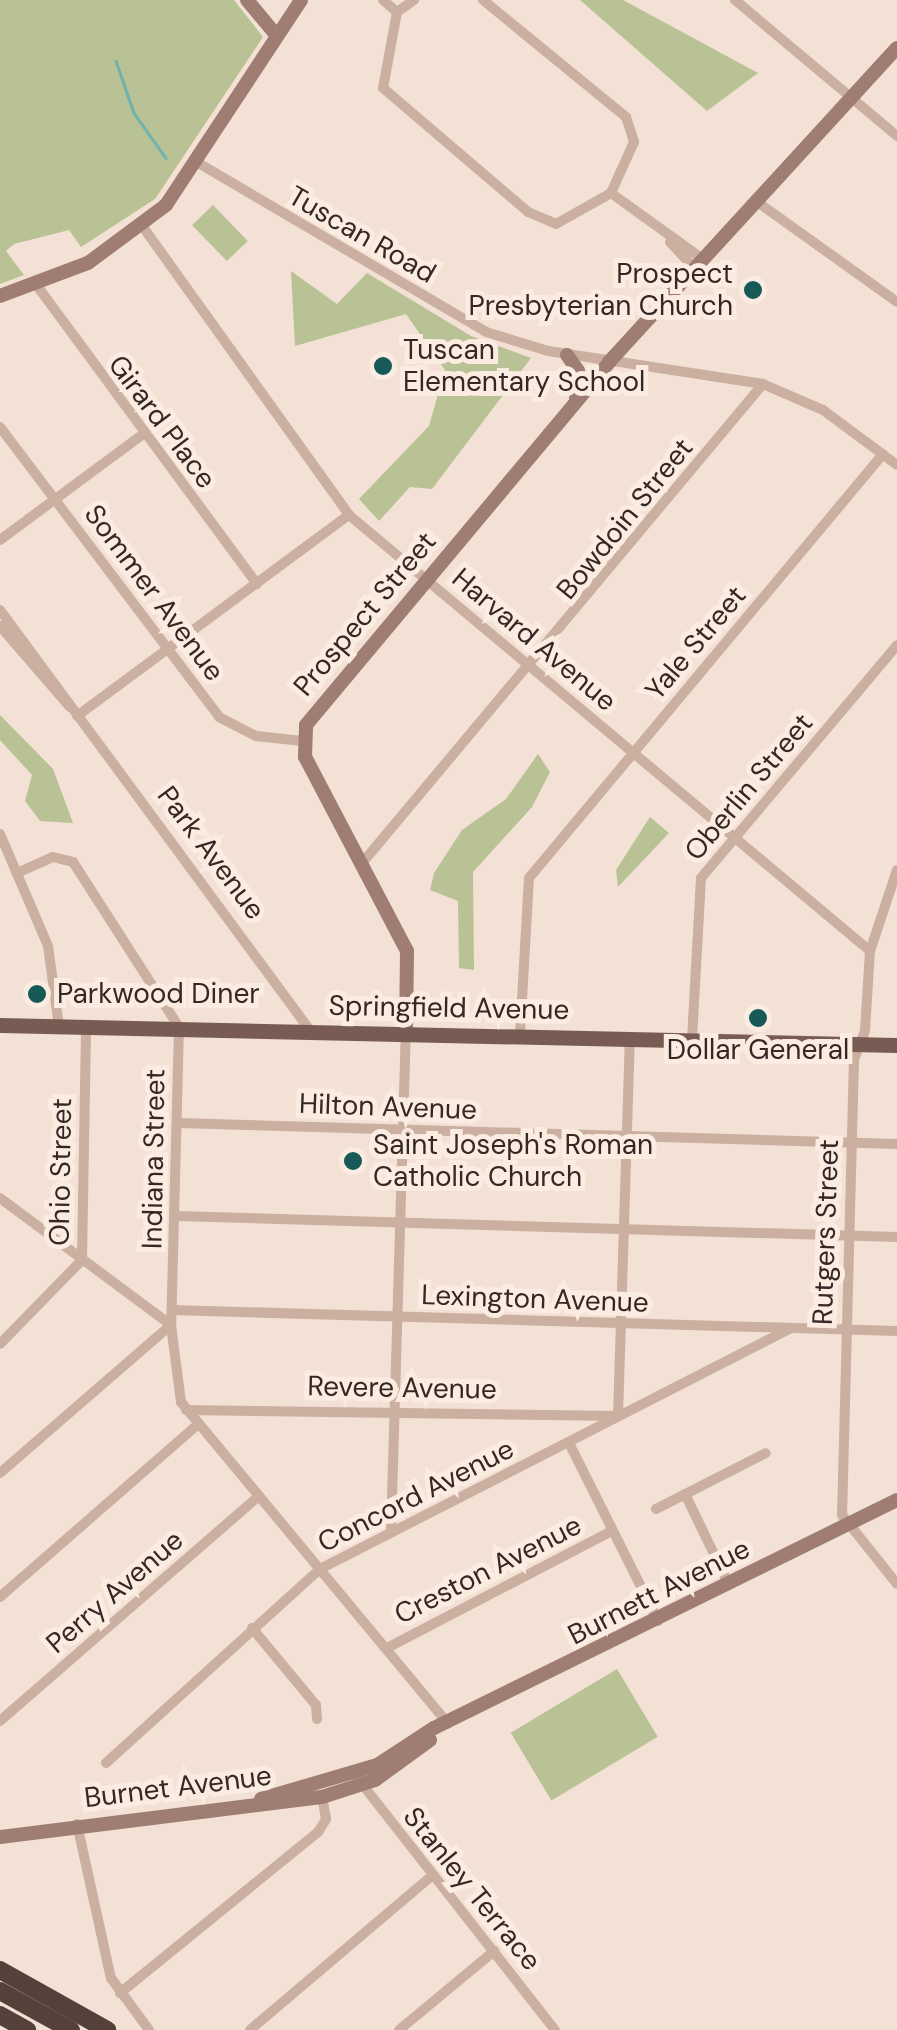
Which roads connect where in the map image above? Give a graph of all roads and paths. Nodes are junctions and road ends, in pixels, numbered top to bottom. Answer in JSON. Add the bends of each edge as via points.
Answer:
{"nodes":[{"id":1,"x":246,"y":0,"type":"edge"},
{"id":2,"x":301,"y":0,"type":"edge"},
{"id":3,"x":383,"y":0,"type":"edge"},
{"id":4,"x":414,"y":0,"type":"edge"},
{"id":5,"x":483,"y":0,"type":"edge"},
{"id":6,"x":735,"y":0,"type":"edge"},
{"id":7,"x":761,"y":0,"type":"edge"},
{"id":8,"x":397,"y":12,"type":"junction"},
{"id":9,"x":750,"y":12,"type":"junction"},
{"id":10,"x":278,"y":36,"type":"junction"},
{"id":11,"x":897,"y":48,"type":"edge"},
{"id":12,"x":849,"y":101,"type":"junction"},
{"id":13,"x":897,"y":136,"type":"edge"},
{"id":14,"x":200,"y":164,"type":"junction"},
{"id":15,"x":611,"y":193,"type":"junction"},
{"id":16,"x":756,"y":201,"type":"junction"},
{"id":17,"x":143,"y":227,"type":"junction"},
{"id":18,"x":697,"y":263,"type":"junction"},
{"id":19,"x":34,"y":283,"type":"junction"},
{"id":20,"x":0,"y":296,"type":"edge"},
{"id":21,"x":897,"y":302,"type":"edge"},
{"id":22,"x":567,"y":355,"type":"junction"},
{"id":23,"x":610,"y":362,"type":"junction"},
{"id":24,"x":763,"y":384,"type":"junction"},
{"id":25,"x":576,"y":402,"type":"junction"},
{"id":26,"x":0,"y":427,"type":"edge"},
{"id":27,"x":142,"y":434,"type":"junction"},
{"id":28,"x":883,"y":454,"type":"junction"},
{"id":29,"x":897,"y":465,"type":"edge"},
{"id":30,"x":54,"y":499,"type":"junction"},
{"id":31,"x":349,"y":514,"type":"junction"},
{"id":32,"x":0,"y":540,"type":"edge"},
{"id":33,"x":428,"y":580,"type":"junction"},
{"id":34,"x":257,"y":584,"type":"junction"},
{"id":35,"x":0,"y":610,"type":"edge"},
{"id":36,"x":0,"y":626,"type":"edge"},
{"id":37,"x":897,"y":645,"type":"edge"},
{"id":38,"x":168,"y":647,"type":"junction"},
{"id":39,"x":532,"y":668,"type":"junction"},
{"id":40,"x":74,"y":712,"type":"junction"},
{"id":41,"x":303,"y":741,"type":"junction"},
{"id":42,"x":634,"y":752,"type":"junction"},
{"id":43,"x":0,"y":834,"type":"edge"},
{"id":44,"x":736,"y":836,"type":"junction"},
{"id":45,"x":363,"y":862,"type":"junction"},
{"id":46,"x":897,"y":870,"type":"edge"},
{"id":47,"x":17,"y":873,"type":"junction"},
{"id":48,"x":870,"y":951,"type":"junction"},
{"id":49,"x":0,"y":1026,"type":"edge"},
{"id":50,"x":60,"y":1026,"type":"junction"},
{"id":51,"x":86,"y":1026,"type":"junction"},
{"id":52,"x":179,"y":1027,"type":"junction"},
{"id":53,"x":309,"y":1030,"type":"junction"},
{"id":54,"x":406,"y":1033,"type":"junction"},
{"id":55,"x":520,"y":1034,"type":"junction"},
{"id":56,"x":630,"y":1038,"type":"junction"},
{"id":57,"x":692,"y":1039,"type":"junction"},
{"id":58,"x":860,"y":1045,"type":"junction"},
{"id":59,"x":897,"y":1046,"type":"edge"},
{"id":60,"x":178,"y":1123,"type":"junction"},
{"id":61,"x":403,"y":1130,"type":"junction"},
{"id":62,"x":626,"y":1136,"type":"junction"},
{"id":63,"x":851,"y":1143,"type":"junction"},
{"id":64,"x":897,"y":1144,"type":"edge"},
{"id":65,"x":0,"y":1198,"type":"edge"},
{"id":66,"x":176,"y":1216,"type":"junction"},
{"id":67,"x":400,"y":1223,"type":"junction"},
{"id":68,"x":624,"y":1230,"type":"junction"},
{"id":69,"x":849,"y":1236,"type":"junction"},
{"id":70,"x":897,"y":1238,"type":"edge"},
{"id":71,"x":82,"y":1260,"type":"junction"},
{"id":72,"x":172,"y":1310,"type":"junction"},
{"id":73,"x":398,"y":1317,"type":"junction"},
{"id":74,"x":622,"y":1324,"type":"junction"},
{"id":75,"x":170,"y":1325,"type":"junction"},
{"id":76,"x":789,"y":1329,"type":"junction"},
{"id":77,"x":846,"y":1330,"type":"junction"},
{"id":78,"x":897,"y":1331,"type":"edge"},
{"id":79,"x":0,"y":1344,"type":"edge"},
{"id":80,"x":186,"y":1410,"type":"junction"},
{"id":81,"x":394,"y":1410,"type":"junction"},
{"id":82,"x":618,"y":1416,"type":"junction"},
{"id":83,"x":198,"y":1425,"type":"junction"},
{"id":84,"x":569,"y":1443,"type":"junction"},
{"id":85,"x":766,"y":1453,"type":"dead end"},
{"id":86,"x":0,"y":1472,"type":"edge"},
{"id":87,"x":685,"y":1494,"type":"junction"},
{"id":88,"x":259,"y":1496,"type":"junction"},
{"id":89,"x":897,"y":1500,"type":"edge"},
{"id":90,"x":656,"y":1508,"type":"dead end"},
{"id":91,"x":846,"y":1524,"type":"junction"},
{"id":92,"x":391,"y":1532,"type":"junction"},
{"id":93,"x":610,"y":1532,"type":"junction"},
{"id":94,"x":320,"y":1570,"type":"junction"},
{"id":95,"x":897,"y":1584,"type":"edge"},
{"id":96,"x":729,"y":1585,"type":"junction"},
{"id":97,"x":0,"y":1598,"type":"edge"},
{"id":98,"x":658,"y":1621,"type":"junction"},
{"id":99,"x":252,"y":1628,"type":"junction"},
{"id":100,"x":387,"y":1648,"type":"junction"},
{"id":101,"x":316,"y":1719,"type":"dead end"},
{"id":102,"x":0,"y":1722,"type":"edge"},
{"id":103,"x":445,"y":1726,"type":"junction"},
{"id":104,"x":106,"y":1763,"type":"dead end"},
{"id":105,"x":358,"y":1780,"type":"junction"},
{"id":106,"x":322,"y":1797,"type":"junction"},
{"id":107,"x":261,"y":1799,"type":"junction"},
{"id":108,"x":78,"y":1824,"type":"junction"},
{"id":109,"x":0,"y":1837,"type":"edge"},
{"id":110,"x":433,"y":1875,"type":"junction"},
{"id":111,"x":494,"y":1951,"type":"junction"},
{"id":112,"x":0,"y":1970,"type":"edge"},
{"id":113,"x":0,"y":1991,"type":"edge"},
{"id":114,"x":120,"y":1993,"type":"junction"},
{"id":115,"x":0,"y":2015,"type":"edge"},
{"id":116,"x":27,"y":2030,"type":"edge"},
{"id":117,"x":71,"y":2030,"type":"edge"},
{"id":118,"x":107,"y":2030,"type":"edge"},
{"id":119,"x":149,"y":2030,"type":"edge"},
{"id":120,"x":250,"y":2030,"type":"edge"},
{"id":121,"x":399,"y":2030,"type":"edge"},
{"id":122,"x":555,"y":2030,"type":"edge"}],
"edges":[{"from":1,"to":10,"type":"street"},
{"from":2,"to":10,"type":"street"},
{"from":3,"to":8,"type":"street"},
{"from":4,"to":8,"type":"street"},
{"from":5,"to":15,"type":"street","via":[[626,117],[634,142]]},
{"from":6,"to":9,"type":"street"},
{"from":7,"to":9,"type":"street"},
{"from":8,"to":15,"type":"street","via":[[380,77],[389,96],[547,224]]},
{"from":9,"to":12,"type":"street"},
{"from":10,"to":14,"type":"street"},
{"from":11,"to":12,"type":"street","name":"Prospect Street"},
{"from":12,"to":13,"type":"street"},
{"from":12,"to":16,"type":"street","name":"Prospect Street"},
{"from":14,"to":17,"type":"street"},
{"from":14,"to":22,"type":"street","name":"Tuscan Road","via":[[486,332]]},
{"from":15,"to":18,"type":"street"},
{"from":16,"to":18,"type":"street","name":"Prospect Street"},
{"from":16,"to":21,"type":"street"},
{"from":17,"to":19,"type":"street"},
{"from":17,"to":31,"type":"street","name":"Harvard Avenue"},
{"from":18,"to":23,"type":"street","name":"Prospect Street"},
{"from":19,"to":20,"type":"street"},
{"from":19,"to":27,"type":"street","name":"Girard Place"},
{"from":22,"to":23,"type":"street","name":"Tuscan Road"},
{"from":22,"to":25,"type":"street","via":[[578,371]]},
{"from":23,"to":24,"type":"street","name":"Tuscan Road"},
{"from":23,"to":25,"type":"street","name":"Prospect Street"},
{"from":24,"to":28,"type":"street","name":"Tuscan Road","via":[[822,410]]},
{"from":24,"to":39,"type":"street","name":"Bowdoin Street"},
{"from":25,"to":33,"type":"street","name":"Prospect Street"},
{"from":26,"to":30,"type":"street","name":"Sommer Avenue"},
{"from":27,"to":30,"type":"street"},
{"from":27,"to":34,"type":"street","name":"Girard Place"},
{"from":28,"to":29,"type":"street","name":"Tuscan Road"},
{"from":28,"to":42,"type":"street","name":"Yale Street"},
{"from":30,"to":32,"type":"street"},
{"from":30,"to":38,"type":"street","name":"Sommer Avenue"},
{"from":31,"to":33,"type":"street","name":"Harvard Avenue"},
{"from":31,"to":34,"type":"street"},
{"from":33,"to":39,"type":"street","name":"Harvard Avenue"},
{"from":33,"to":41,"type":"street","name":"Prospect Street","via":[[311,716]]},
{"from":34,"to":38,"type":"street"},
{"from":35,"to":40,"type":"street","name":"Park Avenue"},
{"from":36,"to":40,"type":"street","name":"Park Avenue"},
{"from":37,"to":44,"type":"street","name":"Oberlin Street"},
{"from":38,"to":40,"type":"street"},
{"from":38,"to":41,"type":"street","name":"Sommer Avenue","via":[[236,728]]},
{"from":39,"to":42,"type":"street","name":"Harvard Avenue"},
{"from":39,"to":45,"type":"street","name":"Bowdoin Street"},
{"from":40,"to":53,"type":"street","name":"Park Avenue"},
{"from":41,"to":45,"type":"street","name":"Prospect Street"},
{"from":42,"to":44,"type":"street","name":"Harvard Avenue"},
{"from":42,"to":55,"type":"street","name":"Yale Street","via":[[524,889]]},
{"from":43,"to":47,"type":"street"},
{"from":44,"to":48,"type":"street","name":"Harvard Avenue"},
{"from":44,"to":57,"type":"street","name":"Oberlin Street","via":[[696,895]]},
{"from":45,"to":54,"type":"street","name":"Prospect Street","via":[[407,951]]},
{"from":46,"to":48,"type":"street","name":"Rutgers Street"},
{"from":47,"to":50,"type":"street","via":[[48,946]]},
{"from":47,"to":52,"type":"street","via":[[53,856],[73,862]]},
{"from":48,"to":58,"type":"street","name":"Rutgers Street"},
{"from":49,"to":50,"type":"main road","name":"Springfield Avenue"},
{"from":50,"to":51,"type":"main road","name":"Springfield Avenue"},
{"from":51,"to":52,"type":"main road","name":"Springfield Avenue"},
{"from":51,"to":71,"type":"street","name":"Ohio Street"},
{"from":52,"to":53,"type":"main road","name":"Springfield Avenue"},
{"from":52,"to":60,"type":"street","name":"Indiana Street"},
{"from":53,"to":54,"type":"main road","name":"Springfield Avenue"},
{"from":54,"to":55,"type":"main road","name":"Springfield Avenue"},
{"from":54,"to":61,"type":"street","name":"Prospect Street"},
{"from":55,"to":56,"type":"main road","name":"Springfield Avenue"},
{"from":56,"to":57,"type":"main road","name":"Springfield Avenue"},
{"from":56,"to":62,"type":"street"},
{"from":57,"to":58,"type":"main road","name":"Springfield Avenue"},
{"from":58,"to":59,"type":"main road","name":"Springfield Avenue"},
{"from":58,"to":63,"type":"street","name":"Rutgers Street"},
{"from":60,"to":61,"type":"street","name":"Hilton Avenue"},
{"from":60,"to":66,"type":"street","name":"Indiana Street"},
{"from":61,"to":62,"type":"street","name":"Hilton Avenue"},
{"from":61,"to":67,"type":"street","name":"Prospect Street"},
{"from":62,"to":63,"type":"street","name":"Hilton Avenue"},
{"from":62,"to":68,"type":"street"},
{"from":63,"to":64,"type":"street","name":"Hilton Avenue"},
{"from":63,"to":69,"type":"street","name":"Rutgers Street"},
{"from":65,"to":71,"type":"street"},
{"from":66,"to":67,"type":"street"},
{"from":66,"to":72,"type":"street","name":"Indiana Street"},
{"from":67,"to":68,"type":"street"},
{"from":67,"to":73,"type":"street","name":"Prospect Street"},
{"from":68,"to":69,"type":"street"},
{"from":68,"to":74,"type":"street"},
{"from":69,"to":70,"type":"street"},
{"from":69,"to":77,"type":"street","name":"Rutgers Street"},
{"from":71,"to":75,"type":"street"},
{"from":71,"to":79,"type":"street","name":"Ohio Street"},
{"from":72,"to":73,"type":"street","name":"Lexington Avenue"},
{"from":72,"to":75,"type":"street","name":"Indiana Street"},
{"from":73,"to":74,"type":"street","name":"Lexington Avenue"},
{"from":73,"to":81,"type":"street","name":"Prospect Street"},
{"from":74,"to":76,"type":"street","name":"Lexington Avenue"},
{"from":74,"to":82,"type":"street"},
{"from":75,"to":80,"type":"street","name":"Indiana Street","via":[[174,1380]]},
{"from":75,"to":86,"type":"street"},
{"from":76,"to":77,"type":"street","name":"Lexington Avenue"},
{"from":76,"to":82,"type":"street","name":"Concord Avenue"},
{"from":77,"to":78,"type":"street","name":"Lexington Avenue"},
{"from":77,"to":91,"type":"street","name":"Rutgers Street"},
{"from":80,"to":81,"type":"street","name":"Revere Avenue"},
{"from":80,"to":83,"type":"street"},
{"from":81,"to":82,"type":"street","name":"Revere Avenue"},
{"from":81,"to":92,"type":"street","name":"Prospect Street"},
{"from":82,"to":84,"type":"street","name":"Concord Avenue"},
{"from":83,"to":88,"type":"street"},
{"from":83,"to":97,"type":"street"},
{"from":84,"to":92,"type":"street","name":"Concord Avenue"},
{"from":84,"to":93,"type":"street"},
{"from":85,"to":87,"type":"street"},
{"from":87,"to":90,"type":"street"},
{"from":87,"to":96,"type":"street"},
{"from":88,"to":94,"type":"street"},
{"from":88,"to":102,"type":"street","name":"Perry Avenue"},
{"from":89,"to":91,"type":"street","name":"Burnett Avenue"},
{"from":91,"to":95,"type":"street"},
{"from":91,"to":96,"type":"street","name":"Burnett Avenue"},
{"from":92,"to":94,"type":"street","name":"Concord Avenue"},
{"from":93,"to":98,"type":"street"},
{"from":93,"to":100,"type":"street","name":"Creston Avenue"},
{"from":94,"to":99,"type":"street","name":"Concord Avenue"},
{"from":94,"to":100,"type":"street"},
{"from":96,"to":98,"type":"street","name":"Burnett Avenue"},
{"from":98,"to":103,"type":"street","name":"Burnett Avenue"},
{"from":99,"to":101,"type":"street","via":[[316,1705]]},
{"from":99,"to":104,"type":"street","name":"Concord Avenue"},
{"from":100,"to":103,"type":"street"},
{"from":103,"to":105,"type":"street","name":"Burnett Avenue"},
{"from":105,"to":106,"type":"street","name":"Burnet Avenue"},
{"from":105,"to":107,"type":"street","name":"Burnett Avenue"},
{"from":105,"to":110,"type":"street","name":"Stanley Terrace"},
{"from":106,"to":107,"type":"street","name":"Burnet Avenue"},
{"from":106,"to":114,"type":"street","via":[[326,1820],[318,1832]]},
{"from":107,"to":108,"type":"street","name":"Burnet Avenue"},
{"from":108,"to":109,"type":"street","name":"Burnet Avenue"},
{"from":108,"to":114,"type":"street"},
{"from":110,"to":111,"type":"street","name":"Stanley Terrace"},
{"from":110,"to":120,"type":"street"},
{"from":111,"to":121,"type":"street"},
{"from":111,"to":122,"type":"street","name":"Stanley Terrace"},
{"from":112,"to":118,"type":"highway"},
{"from":113,"to":117,"type":"highway"},
{"from":114,"to":119,"type":"street"},
{"from":115,"to":116,"type":"highway"}]}
